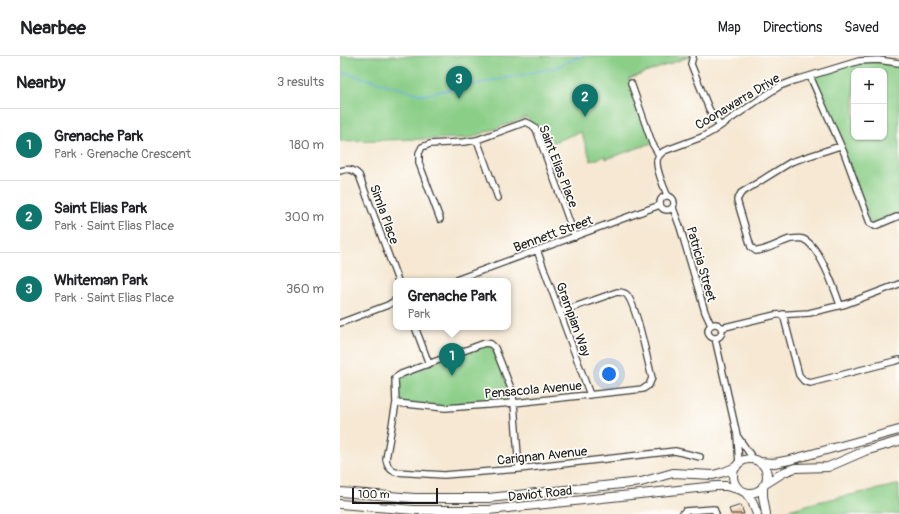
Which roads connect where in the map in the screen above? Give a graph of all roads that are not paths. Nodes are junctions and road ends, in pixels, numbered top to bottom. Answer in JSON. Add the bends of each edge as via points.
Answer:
{"nodes":[{"id":1,"x":694,"y":56,"type":"edge"},
{"id":2,"x":868,"y":58,"type":"edge"},
{"id":3,"x":899,"y":63,"type":"edge"},
{"id":4,"x":810,"y":76,"type":"junction"},
{"id":5,"x":631,"y":83,"type":"dead end"},
{"id":6,"x":720,"y":126,"type":"junction"},
{"id":7,"x":476,"y":140,"type":"junction"},
{"id":8,"x":840,"y":146,"type":"junction"},
{"id":9,"x":659,"y":155,"type":"junction"},
{"id":10,"x":340,"y":171,"type":"edge"},
{"id":11,"x":667,"y":195,"type":"junction"},
{"id":12,"x":498,"y":198,"type":"dead end"},
{"id":13,"x":660,"y":205,"type":"junction"},
{"id":14,"x":672,"y":208,"type":"junction"},
{"id":15,"x":899,"y":216,"type":"edge"},
{"id":16,"x":440,"y":219,"type":"dead end"},
{"id":17,"x":575,"y":237,"type":"junction"},
{"id":18,"x":537,"y":250,"type":"junction"},
{"id":19,"x":397,"y":278,"type":"edge"},
{"id":20,"x":461,"y":278,"type":"edge"},
{"id":21,"x":899,"y":284,"type":"edge"},
{"id":22,"x":393,"y":301,"type":"edge"},
{"id":23,"x":840,"y":305,"type":"junction"},
{"id":24,"x":560,"y":312,"type":"junction"},
{"id":25,"x":782,"y":314,"type":"junction"},
{"id":26,"x":340,"y":323,"type":"edge"},
{"id":27,"x":711,"y":325,"type":"junction"},
{"id":28,"x":721,"y":328,"type":"junction"},
{"id":29,"x":416,"y":330,"type":"edge"},
{"id":30,"x":715,"y":338,"type":"junction"},
{"id":31,"x":899,"y":360,"type":"edge"},
{"id":32,"x":429,"y":364,"type":"junction"},
{"id":33,"x":590,"y":396,"type":"junction"},
{"id":34,"x":396,"y":403,"type":"junction"},
{"id":35,"x":514,"y":403,"type":"junction"},
{"id":36,"x":899,"y":430,"type":"edge"},
{"id":37,"x":737,"y":435,"type":"junction"},
{"id":38,"x":899,"y":441,"type":"edge"},
{"id":39,"x":700,"y":457,"type":"dead end"},
{"id":40,"x":756,"y":461,"type":"junction"},
{"id":41,"x":737,"y":465,"type":"junction"},
{"id":42,"x":520,"y":469,"type":"junction"},
{"id":43,"x":764,"y":485,"type":"junction"},
{"id":44,"x":743,"y":491,"type":"junction"},
{"id":45,"x":340,"y":492,"type":"edge"},
{"id":46,"x":340,"y":504,"type":"edge"},
{"id":47,"x":682,"y":514,"type":"edge"},
{"id":48,"x":716,"y":514,"type":"edge"},
{"id":49,"x":757,"y":514,"type":"edge"},
{"id":50,"x":766,"y":514,"type":"edge"}],
"edges":[{"from":1,"to":6,"type":"street","via":[[691,64],[709,109]]},
{"from":2,"to":3,"type":"street","name":"Coonawarra Drive"},
{"from":2,"to":4,"type":"street","name":"Coonawarra Drive"},
{"from":4,"to":6,"type":"street","name":"Coonawarra Drive","via":[[775,89]]},
{"from":4,"to":8,"type":"street"},
{"from":5,"to":9,"type":"street","via":[[652,143]]},
{"from":6,"to":9,"type":"street","name":"Coonawarra Drive"},
{"from":7,"to":12,"type":"street"},
{"from":7,"to":16,"type":"street","name":"Saint Elias Place","via":[[430,144],[422,147],[419,153],[419,163]]},
{"from":7,"to":17,"type":"street","name":"Saint Elias Place","via":[[522,122],[530,123],[534,127]]},
{"from":8,"to":15,"type":"street","via":[[870,223],[875,226]]},
{"from":8,"to":23,"type":"street","via":[[791,162],[741,193],[737,200],[751,247],[756,252],[763,251],[791,239],[803,239],[810,244],[827,270]]},
{"from":9,"to":11,"type":"street","via":[[656,160],[657,167]]},
{"from":10,"to":19,"type":"street","name":"Simla Place","via":[[354,170],[359,175]]},
{"from":11,"to":13,"type":"street","via":[[660,200]]},
{"from":11,"to":14,"type":"street","via":[[675,204]]},
{"from":13,"to":14,"type":"street","via":[[665,210]]},
{"from":13,"to":17,"type":"street","name":"Bennett Street"},
{"from":14,"to":27,"type":"street","name":"Patricia Street"},
{"from":17,"to":18,"type":"street","name":"Bennett Street"},
{"from":18,"to":20,"type":"street","name":"Bennett Street"},
{"from":18,"to":24,"type":"street","name":"Grampian Way"},
{"from":21,"to":23,"type":"street"},
{"from":22,"to":26,"type":"street","via":[[388,305]]},
{"from":23,"to":25,"type":"street","via":[[809,313]]},
{"from":24,"to":33,"type":"street","name":"Grampian Way"},
{"from":24,"to":33,"type":"street","name":"Pensacola Avenue","via":[[617,292],[624,293],[630,298],[652,378],[649,385],[643,389]]},
{"from":25,"to":28,"type":"street"},
{"from":25,"to":31,"type":"street","via":[[799,375],[804,381],[810,383]]},
{"from":27,"to":28,"type":"street","via":[[717,324]]},
{"from":27,"to":30,"type":"street","via":[[708,331],[710,336]]},
{"from":28,"to":30,"type":"street","via":[[720,336]]},
{"from":29,"to":32,"type":"street"},
{"from":30,"to":37,"type":"street"},
{"from":32,"to":34,"type":"street","via":[[395,378]]},
{"from":32,"to":35,"type":"street","via":[[485,343],[491,344],[495,348],[512,391]]},
{"from":33,"to":35,"type":"street","name":"Pensacola Avenue"},
{"from":34,"to":35,"type":"street","name":"Pensacola Avenue","via":[[445,408]]},
{"from":34,"to":42,"type":"street","name":"Carignan Avenue","via":[[386,459],[391,470],[444,475]]},
{"from":35,"to":42,"type":"street"},
{"from":36,"to":40,"type":"street","via":[[790,460],[774,463]]},
{"from":37,"to":40,"type":"street"},
{"from":37,"to":41,"type":"street"},
{"from":38,"to":43,"type":"street","via":[[855,454],[828,467],[790,470]]},
{"from":39,"to":42,"type":"street","name":"Carignan Avenue","via":[[675,451]]},
{"from":40,"to":41,"type":"street","via":[[746,460]]},
{"from":40,"to":43,"type":"street","via":[[766,472]]},
{"from":41,"to":44,"type":"street","via":[[734,480]]},
{"from":41,"to":45,"type":"street","name":"Daviot Road","via":[[713,475],[673,473],[641,482],[503,497],[385,497]]},
{"from":43,"to":44,"type":"street","via":[[753,492]]},
{"from":43,"to":50,"type":"street"},
{"from":44,"to":46,"type":"street","name":"Daviot Road","via":[[716,486],[519,508],[474,510],[407,510]]},
{"from":44,"to":49,"type":"street","via":[[752,501]]},
{"from":47,"to":48,"type":"street","via":[[685,511],[714,509]]}]}
